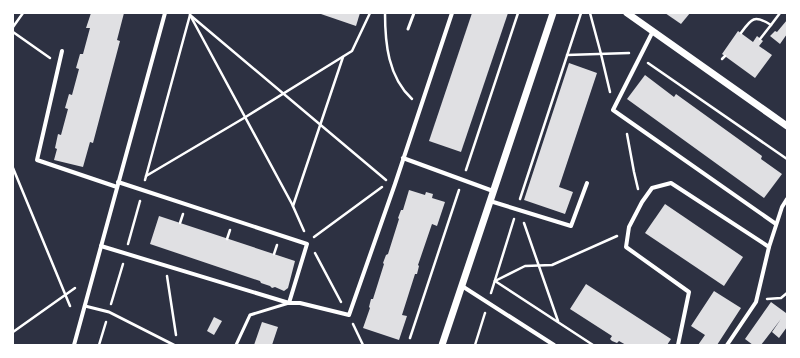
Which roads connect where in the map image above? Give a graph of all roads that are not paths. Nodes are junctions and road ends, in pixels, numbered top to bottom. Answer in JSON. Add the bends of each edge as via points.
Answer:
{"nodes":[{"id":1,"x":165,"y":13,"type":"edge"},
{"id":2,"x":414,"y":13,"type":"edge"},
{"id":3,"x":452,"y":13,"type":"edge"},
{"id":4,"x":553,"y":13,"type":"edge"},
{"id":5,"x":627,"y":13,"type":"edge"},
{"id":6,"x":408,"y":29,"type":"dead end"},
{"id":7,"x":653,"y":31,"type":"junction"},
{"id":8,"x":62,"y":51,"type":"dead end"},
{"id":9,"x":787,"y":126,"type":"edge"},
{"id":10,"x":403,"y":158,"type":"junction"},
{"id":11,"x":587,"y":183,"type":"dead end"},
{"id":12,"x":117,"y":184,"type":"junction"},
{"id":13,"x":493,"y":191,"type":"junction"},
{"id":14,"x":490,"y":200,"type":"junction"},
{"id":15,"x":787,"y":200,"type":"edge"},
{"id":16,"x":776,"y":224,"type":"junction"},
{"id":17,"x":101,"y":246,"type":"junction"},
{"id":18,"x":769,"y":247,"type":"junction"},
{"id":19,"x":462,"y":286,"type":"junction"},
{"id":20,"x":289,"y":303,"type":"junction"},
{"id":21,"x":85,"y":306,"type":"junction"},
{"id":22,"x":74,"y":345,"type":"edge"},
{"id":23,"x":174,"y":345,"type":"edge"},
{"id":24,"x":236,"y":345,"type":"edge"},
{"id":25,"x":442,"y":345,"type":"edge"},
{"id":26,"x":554,"y":345,"type":"edge"},
{"id":27,"x":678,"y":345,"type":"edge"},
{"id":28,"x":727,"y":345,"type":"edge"}],
"edges":[{"from":1,"to":12,"type":"street"},
{"from":2,"to":6,"type":"lane"},
{"from":3,"to":10,"type":"street"},
{"from":4,"to":13,"type":"street"},
{"from":5,"to":7,"type":"street"},
{"from":7,"to":9,"type":"street"},
{"from":7,"to":16,"type":"street","via":[[614,110]]},
{"from":8,"to":12,"type":"street","via":[[37,160]]},
{"from":10,"to":13,"type":"street"},
{"from":10,"to":20,"type":"street","via":[[349,315],[300,303]]},
{"from":11,"to":14,"type":"street","via":[[572,226]]},
{"from":12,"to":17,"type":"street"},
{"from":12,"to":20,"type":"street","via":[[143,190],[307,244]]},
{"from":13,"to":14,"type":"street"},
{"from":14,"to":19,"type":"street"},
{"from":15,"to":16,"type":"street"},
{"from":16,"to":18,"type":"street"},
{"from":17,"to":20,"type":"street"},
{"from":17,"to":21,"type":"street"},
{"from":18,"to":27,"type":"street","via":[[672,183],[652,188],[629,227],[626,247],[688,292]]},
{"from":18,"to":28,"type":"street","via":[[756,300]]},
{"from":19,"to":25,"type":"street"},
{"from":19,"to":26,"type":"street"},
{"from":20,"to":24,"type":"lane","via":[[250,315]]},
{"from":21,"to":22,"type":"street"},
{"from":21,"to":23,"type":"lane","via":[[109,312]]}]}
